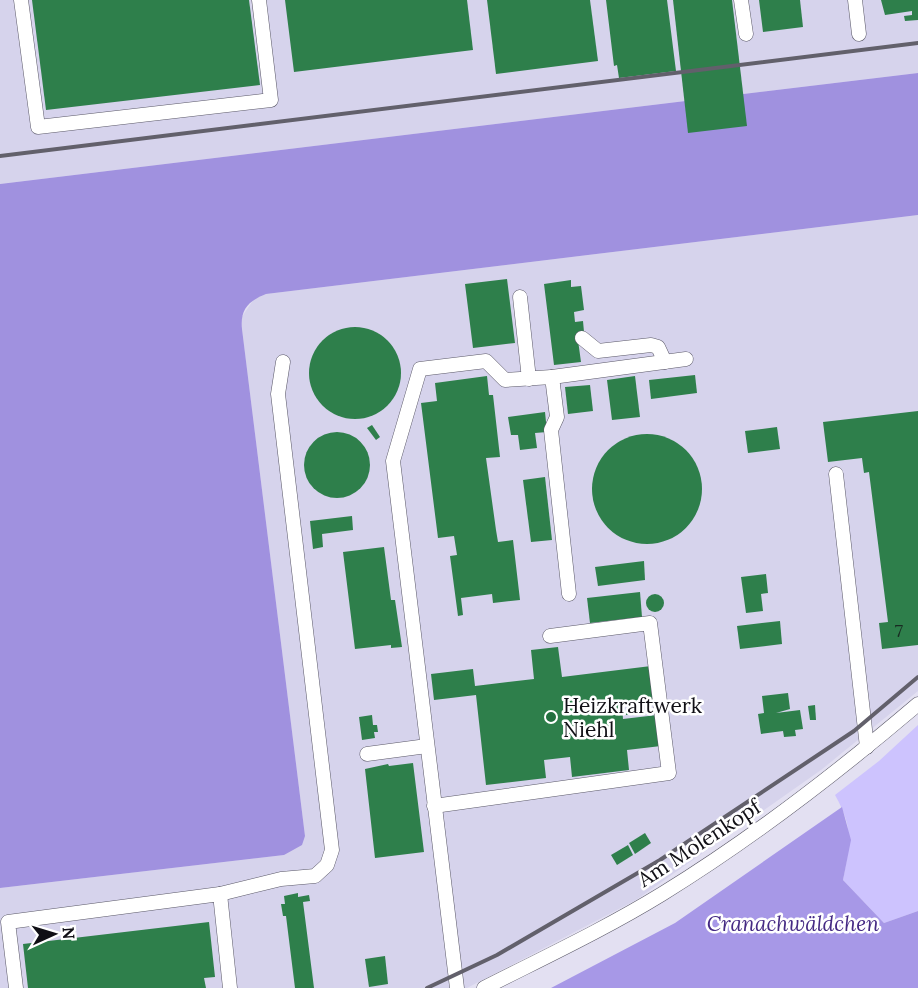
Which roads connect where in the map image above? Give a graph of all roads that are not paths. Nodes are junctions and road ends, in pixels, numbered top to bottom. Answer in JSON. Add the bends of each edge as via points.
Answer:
{"nodes":[{"id":1,"x":21,"y":0,"type":"edge"},
{"id":2,"x":259,"y":0,"type":"edge"},
{"id":3,"x":741,"y":0,"type":"edge"},
{"id":4,"x":855,"y":0,"type":"edge"},
{"id":5,"x":746,"y":34,"type":"dead end"},
{"id":6,"x":859,"y":34,"type":"dead end"},
{"id":7,"x":520,"y":297,"type":"dead end"},
{"id":8,"x":582,"y":338,"type":"dead end"},
{"id":9,"x":686,"y":359,"type":"dead end"},
{"id":10,"x":283,"y":362,"type":"dead end"},
{"id":11,"x":665,"y":362,"type":"junction"},
{"id":12,"x":552,"y":377,"type":"junction"},
{"id":13,"x":529,"y":379,"type":"junction"},
{"id":14,"x":836,"y":474,"type":"dead end"},
{"id":15,"x":569,"y":594,"type":"dead end"},
{"id":16,"x":550,"y":636,"type":"dead end"},
{"id":17,"x":918,"y":704,"type":"edge"},
{"id":18,"x":427,"y":746,"type":"junction"},
{"id":19,"x":867,"y":747,"type":"junction"},
{"id":20,"x":367,"y":754,"type":"dead end"},
{"id":21,"x":434,"y":806,"type":"junction"},
{"id":22,"x":220,"y":894,"type":"junction"},
{"id":23,"x":4,"y":922,"type":"edge"},
{"id":24,"x":16,"y":988,"type":"edge"},
{"id":25,"x":230,"y":988,"type":"edge"},
{"id":26,"x":457,"y":988,"type":"edge"},
{"id":27,"x":484,"y":988,"type":"edge"}],
"edges":[{"from":1,"to":2,"type":"street","via":[[38,127],[271,100]]},
{"from":3,"to":5,"type":"street"},
{"from":4,"to":6,"type":"street"},
{"from":7,"to":13,"type":"street"},
{"from":8,"to":11,"type":"street","via":[[598,351],[658,347]]},
{"from":9,"to":11,"type":"street"},
{"from":10,"to":22,"type":"street","via":[[279,394],[332,850],[327,865],[315,876],[280,879]]},
{"from":11,"to":12,"type":"street"},
{"from":12,"to":13,"type":"street"},
{"from":12,"to":15,"type":"street","via":[[557,417],[551,430]]},
{"from":13,"to":18,"type":"street","via":[[505,380],[486,361],[420,369],[393,460]]},
{"from":14,"to":19,"type":"street"},
{"from":16,"to":21,"type":"street","via":[[650,623],[669,773]]},
{"from":17,"to":19,"type":"street","name":"Am Molenkopf"},
{"from":18,"to":20,"type":"street"},
{"from":18,"to":21,"type":"street"},
{"from":19,"to":27,"type":"street","name":"Am Molenkopf","via":[[752,835],[661,895]]},
{"from":21,"to":26,"type":"street"},
{"from":22,"to":23,"type":"street"},
{"from":22,"to":25,"type":"street"},
{"from":23,"to":24,"type":"street"}]}
